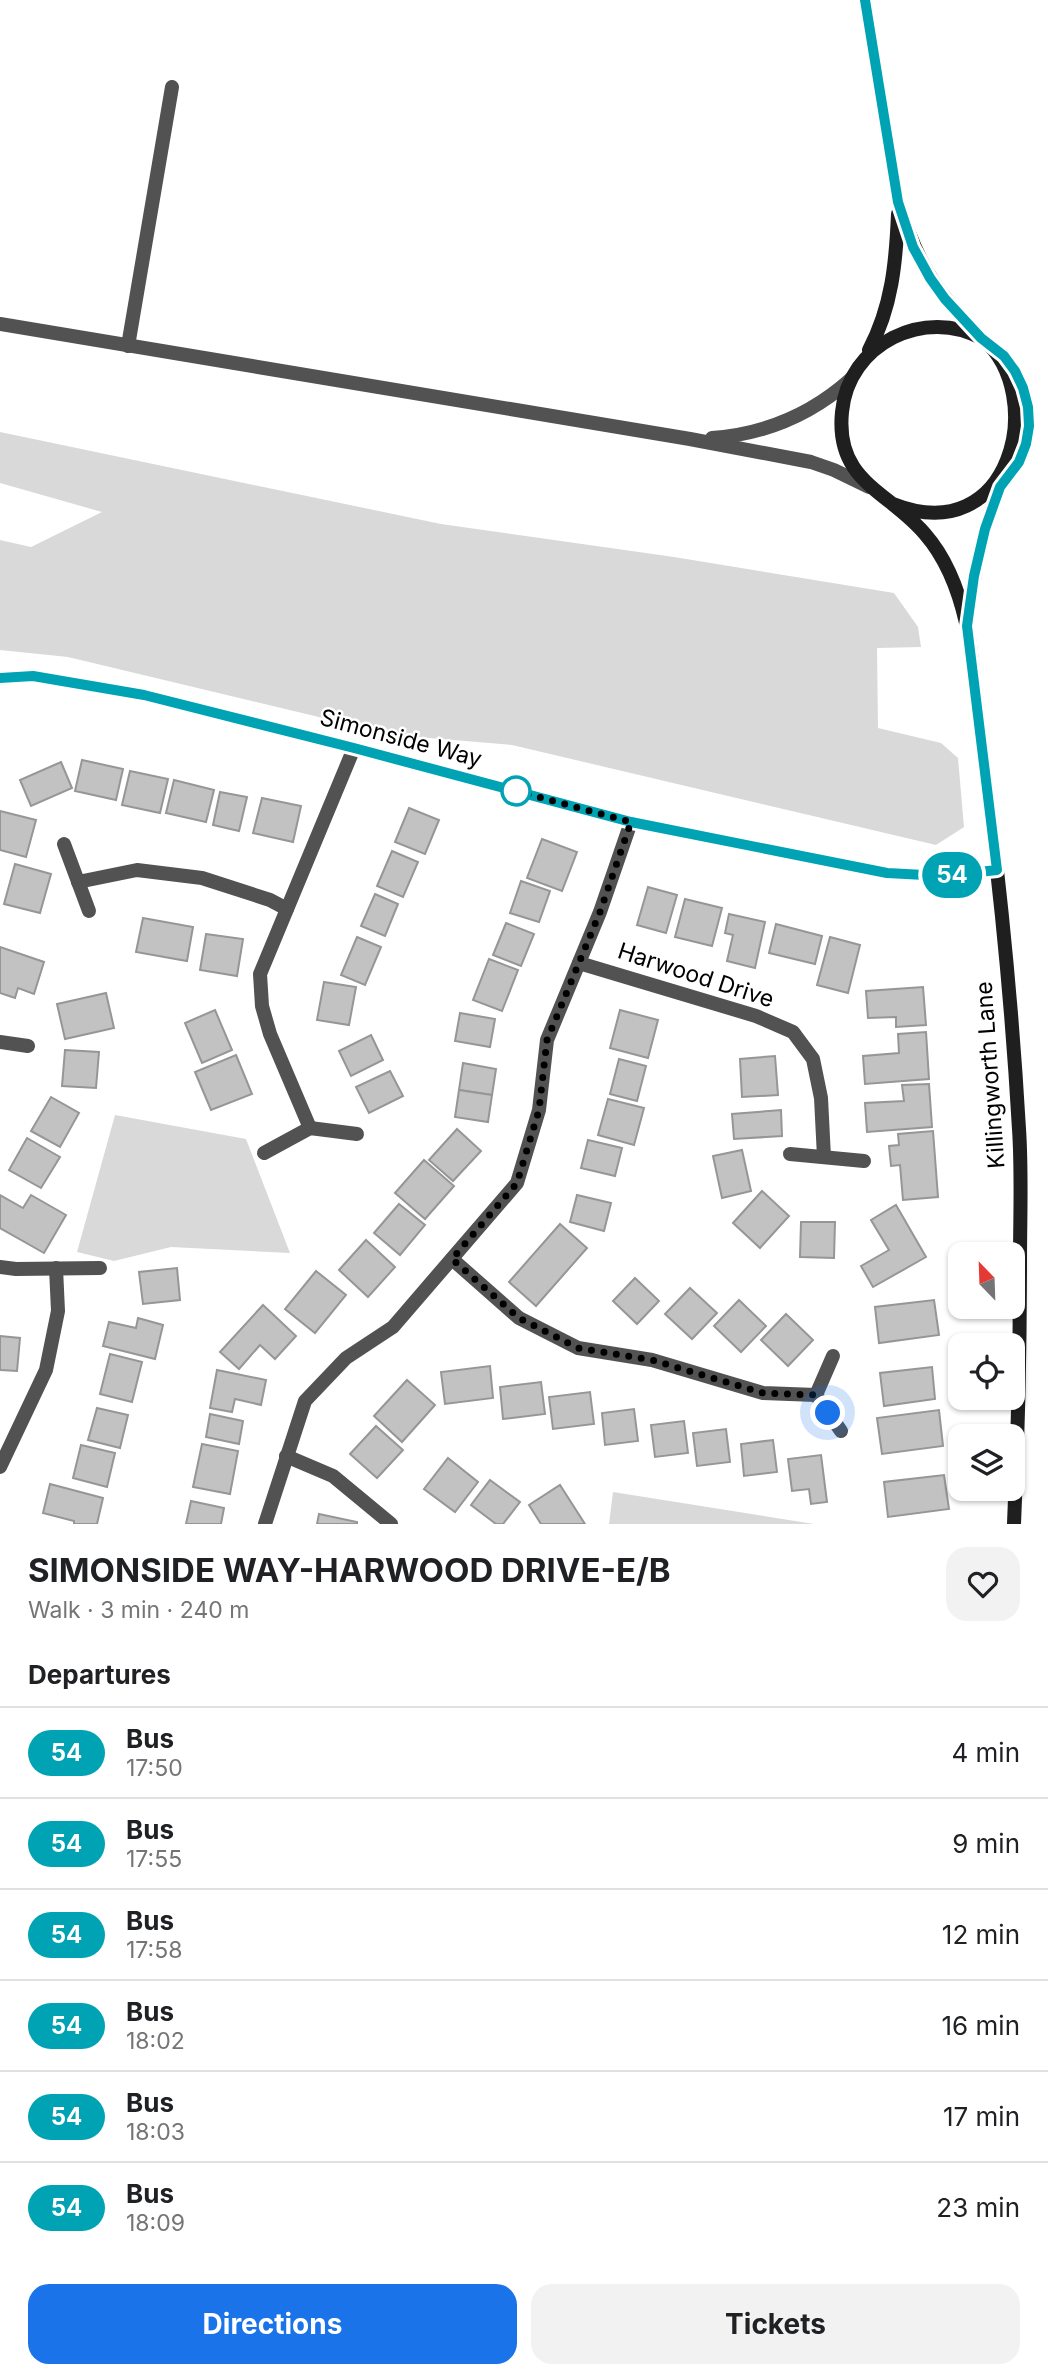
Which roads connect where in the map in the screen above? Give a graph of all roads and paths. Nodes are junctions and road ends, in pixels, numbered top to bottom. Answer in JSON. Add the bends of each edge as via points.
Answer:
{"nodes":[{"id":1,"x":865,"y":0,"type":"edge"},
{"id":2,"x":172,"y":87,"type":"dead end"},
{"id":3,"x":898,"y":202,"type":"junction"},
{"id":4,"x":0,"y":324,"type":"edge"},
{"id":5,"x":981,"y":338,"type":"junction"},
{"id":6,"x":128,"y":346,"type":"junction"},
{"id":7,"x":864,"y":359,"type":"junction"},
{"id":8,"x":850,"y":379,"type":"junction"},
{"id":9,"x":690,"y":439,"type":"junction"},
{"id":10,"x":869,"y":487,"type":"junction"},
{"id":11,"x":1000,"y":487,"type":"junction"},
{"id":12,"x":893,"y":504,"type":"junction"},
{"id":13,"x":967,"y":626,"type":"junction"},
{"id":14,"x":0,"y":678,"type":"edge"},
{"id":15,"x":354,"y":748,"type":"junction"},
{"id":16,"x":631,"y":822,"type":"junction"},
{"id":17,"x":64,"y":844,"type":"dead end"},
{"id":18,"x":997,"y":870,"type":"junction"},
{"id":19,"x":78,"y":882,"type":"junction"},
{"id":20,"x":287,"y":909,"type":"junction"},
{"id":21,"x":89,"y":911,"type":"dead end"},
{"id":22,"x":579,"y":963,"type":"junction"},
{"id":23,"x":0,"y":1042,"type":"edge"},
{"id":24,"x":28,"y":1046,"type":"dead end"},
{"id":25,"x":310,"y":1128,"type":"junction"},
{"id":26,"x":357,"y":1134,"type":"dead end"},
{"id":27,"x":264,"y":1153,"type":"dead end"},
{"id":28,"x":790,"y":1154,"type":"dead end"},
{"id":29,"x":824,"y":1157,"type":"junction"},
{"id":30,"x":864,"y":1161,"type":"dead end"},
{"id":31,"x":452,"y":1259,"type":"junction"},
{"id":32,"x":0,"y":1267,"type":"edge"},
{"id":33,"x":56,"y":1268,"type":"junction"},
{"id":34,"x":100,"y":1268,"type":"dead end"},
{"id":35,"x":833,"y":1356,"type":"dead end"},
{"id":36,"x":816,"y":1395,"type":"junction"},
{"id":37,"x":841,"y":1431,"type":"dead end"},
{"id":38,"x":286,"y":1457,"type":"junction"},
{"id":39,"x":0,"y":1466,"type":"edge"},
{"id":40,"x":265,"y":1524,"type":"edge"},
{"id":41,"x":391,"y":1524,"type":"edge"},
{"id":42,"x":1014,"y":1524,"type":"edge"}],
"edges":[{"from":1,"to":3,"type":"main road"},
{"from":2,"to":6,"type":"street"},
{"from":3,"to":5,"type":"main road","via":[[925,271]]},
{"from":3,"to":7,"type":"main road","via":[[892,286],[882,322]]},
{"from":4,"to":6,"type":"street"},
{"from":5,"to":7,"type":"main road","via":[[955,328],[918,328],[884,341]]},
{"from":5,"to":11,"type":"main road","via":[[1015,371],[1028,407],[1026,444]]},
{"from":6,"to":9,"type":"street"},
{"from":7,"to":8,"type":"main road"},
{"from":8,"to":9,"type":"street","via":[[815,408],[789,420],[745,434]]},
{"from":8,"to":10,"type":"main road","via":[[843,400],[842,435],[854,468]]},
{"from":9,"to":10,"type":"street","via":[[811,463]]},
{"from":10,"to":12,"type":"main road"},
{"from":11,"to":12,"type":"main road","via":[[962,510],[945,513],[918,512]]},
{"from":11,"to":13,"type":"main road","via":[[977,561]]},
{"from":12,"to":13,"type":"main road","via":[[938,551]]},
{"from":13,"to":18,"type":"main road","name":"Killingworth Lane"},
{"from":14,"to":15,"type":"main road","name":"Simonside Way","via":[[33,676],[144,695]]},
{"from":15,"to":16,"type":"main road","name":"Simonside Way"},
{"from":15,"to":20,"type":"street"},
{"from":16,"to":18,"type":"main road","name":"Simonside Way","via":[[887,873],[943,876]]},
{"from":16,"to":22,"type":"street","name":"Harwood Drive"},
{"from":17,"to":19,"type":"street"},
{"from":18,"to":42,"type":"main road","name":"Killingworth Lane","via":[[1019,1132]]},
{"from":19,"to":20,"type":"street","via":[[137,870],[189,876]]},
{"from":19,"to":21,"type":"street"},
{"from":20,"to":25,"type":"street","via":[[260,974],[262,1006]]},
{"from":22,"to":29,"type":"street","name":"Harwood Drive","via":[[756,1016],[793,1032],[813,1059],[821,1098]]},
{"from":22,"to":31,"type":"street","name":"Harwood Drive","via":[[547,1040],[539,1110],[517,1183]]},
{"from":23,"to":24,"type":"street"},
{"from":25,"to":26,"type":"street"},
{"from":25,"to":27,"type":"street"},
{"from":28,"to":29,"type":"street"},
{"from":29,"to":30,"type":"street"},
{"from":31,"to":36,"type":"street","via":[[519,1318],[578,1348],[652,1360],[763,1393]]},
{"from":31,"to":38,"type":"street","name":"Harwood Drive","via":[[393,1327],[346,1358],[305,1401]]},
{"from":32,"to":33,"type":"street"},
{"from":33,"to":34,"type":"street"},
{"from":33,"to":39,"type":"street","via":[[58,1311],[46,1370]]},
{"from":35,"to":36,"type":"street"},
{"from":36,"to":37,"type":"street"},
{"from":38,"to":40,"type":"street","name":"Harwood Drive"},
{"from":38,"to":41,"type":"street","via":[[333,1476]]}]}
